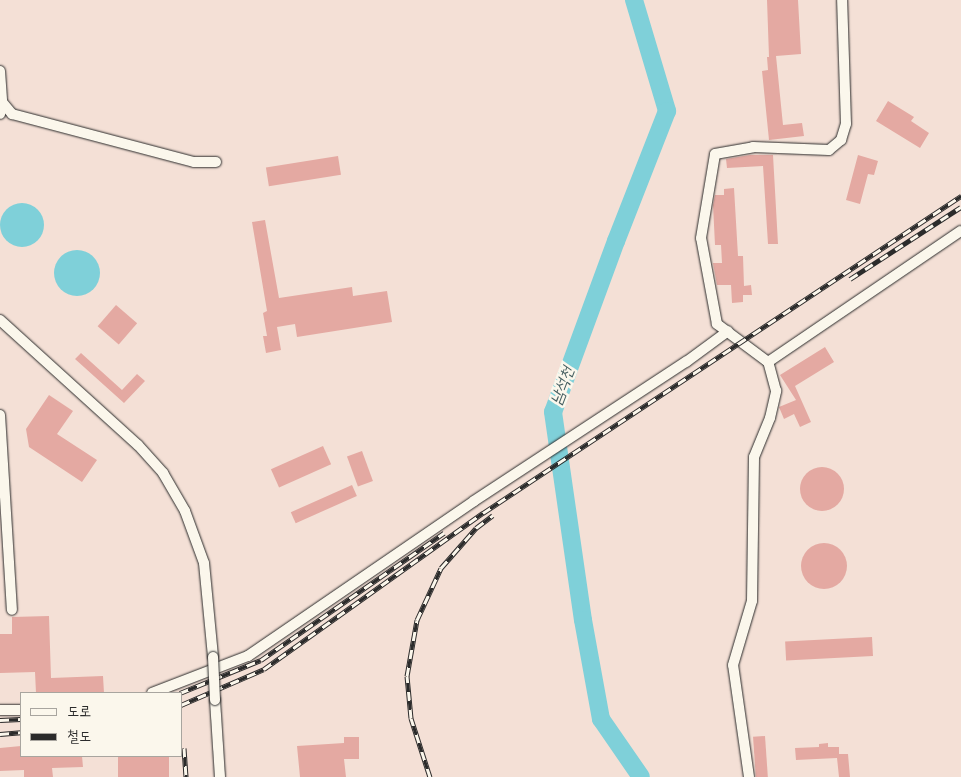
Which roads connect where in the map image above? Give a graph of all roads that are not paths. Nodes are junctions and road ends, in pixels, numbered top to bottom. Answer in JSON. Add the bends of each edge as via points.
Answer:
{"nodes":[{"id":1,"x":842,"y":0,"type":"edge"},
{"id":2,"x":0,"y":71,"type":"edge"},
{"id":3,"x":2,"y":102,"type":"junction"},
{"id":4,"x":0,"y":114,"type":"edge"},
{"id":5,"x":216,"y":162,"type":"dead end"},
{"id":6,"x":961,"y":231,"type":"edge"},
{"id":7,"x":0,"y":320,"type":"edge"},
{"id":8,"x":728,"y":331,"type":"junction"},
{"id":9,"x":768,"y":362,"type":"junction"},
{"id":10,"x":0,"y":415,"type":"edge"},
{"id":11,"x":12,"y":610,"type":"dead end"},
{"id":12,"x":155,"y":692,"type":"edge"},
{"id":13,"x":0,"y":710,"type":"edge"},
{"id":14,"x":20,"y":710,"type":"edge"},
{"id":15,"x":220,"y":777,"type":"edge"},
{"id":16,"x":749,"y":777,"type":"edge"}],
"edges":[{"from":1,"to":8,"type":"lane","via":[[846,124],[841,140],[829,150],[753,147],[715,154],[701,238],[718,324]]},
{"from":2,"to":3,"type":"lane"},
{"from":3,"to":4,"type":"lane"},
{"from":3,"to":5,"type":"lane","via":[[12,114],[194,162]]},
{"from":6,"to":9,"type":"lane"},
{"from":7,"to":15,"type":"lane","bridge":true,"via":[[138,445],[162,473],[185,511],[204,563]]},
{"from":8,"to":9,"type":"lane"},
{"from":8,"to":12,"type":"lane","via":[[248,656]]},
{"from":9,"to":16,"type":"lane","via":[[776,391],[770,418],[754,457],[752,601],[733,664]]},
{"from":10,"to":11,"type":"lane"},
{"from":13,"to":14,"type":"lane"}]}
